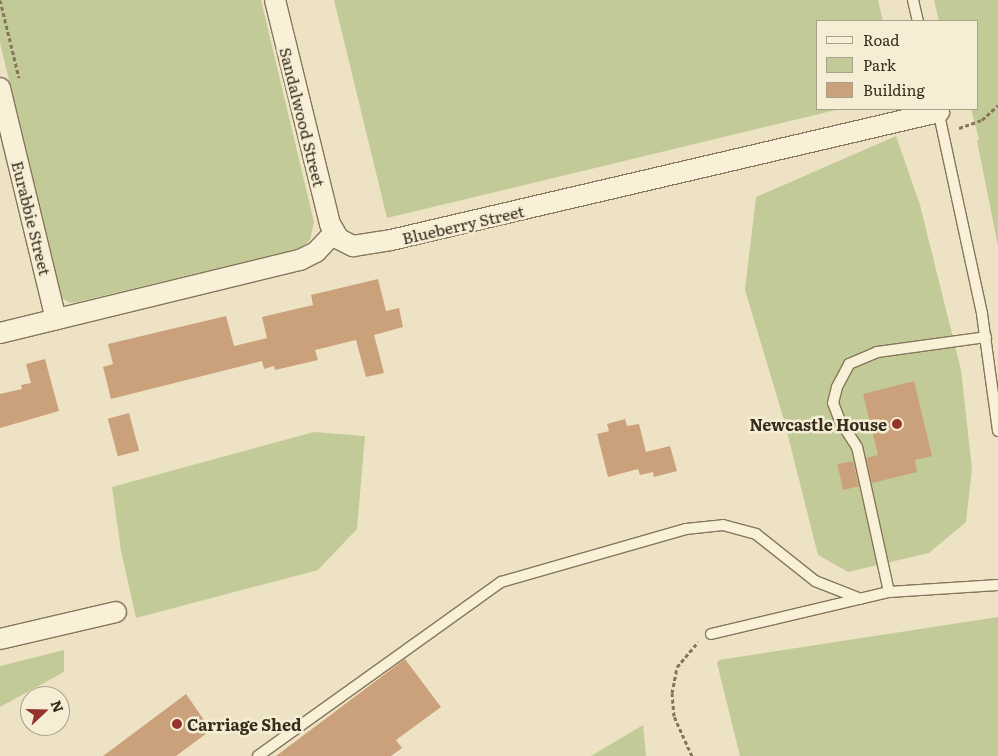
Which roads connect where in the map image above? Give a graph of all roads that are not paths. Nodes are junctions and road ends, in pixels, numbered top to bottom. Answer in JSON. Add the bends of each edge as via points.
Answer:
{"nodes":[{"id":1,"x":275,"y":0,"type":"edge"},
{"id":2,"x":913,"y":0,"type":"edge"},
{"id":3,"x":918,"y":20,"type":"edge"},
{"id":4,"x":0,"y":88,"type":"edge"},
{"id":5,"x":939,"y":110,"type":"edge"},
{"id":6,"x":334,"y":233,"type":"junction"},
{"id":7,"x":56,"y":319,"type":"junction"},
{"id":8,"x":0,"y":333,"type":"edge"},
{"id":9,"x":986,"y":337,"type":"junction"},
{"id":10,"x":998,"y":430,"type":"edge"},
{"id":11,"x":998,"y":585,"type":"edge"},
{"id":12,"x":889,"y":592,"type":"junction"},
{"id":13,"x":860,"y":599,"type":"junction"},
{"id":14,"x":116,"y":612,"type":"dead end"},
{"id":15,"x":711,"y":634,"type":"road end"},
{"id":16,"x":0,"y":639,"type":"edge"},
{"id":17,"x":258,"y":756,"type":"edge"}],
"edges":[{"from":1,"to":6,"type":"street","name":"Sandalwood Street"},
{"from":2,"to":3,"type":"lane"},
{"from":4,"to":7,"type":"street","name":"Eurabbie Street"},
{"from":5,"to":6,"type":"street","name":"Blueberry Street","via":[[374,244],[354,246]]},
{"from":5,"to":9,"type":"lane"},
{"from":6,"to":7,"type":"street","via":[[316,252],[300,260]]},
{"from":7,"to":8,"type":"street"},
{"from":9,"to":10,"type":"lane"},
{"from":9,"to":12,"type":"lane","via":[[876,352],[849,364],[837,387],[833,403],[857,447]]},
{"from":11,"to":12,"type":"lane"},
{"from":12,"to":13,"type":"lane"},
{"from":13,"to":15,"type":"lane"},
{"from":13,"to":17,"type":"lane","via":[[815,581],[756,534],[723,525],[686,530],[501,582]]},
{"from":14,"to":16,"type":"street"}]}
